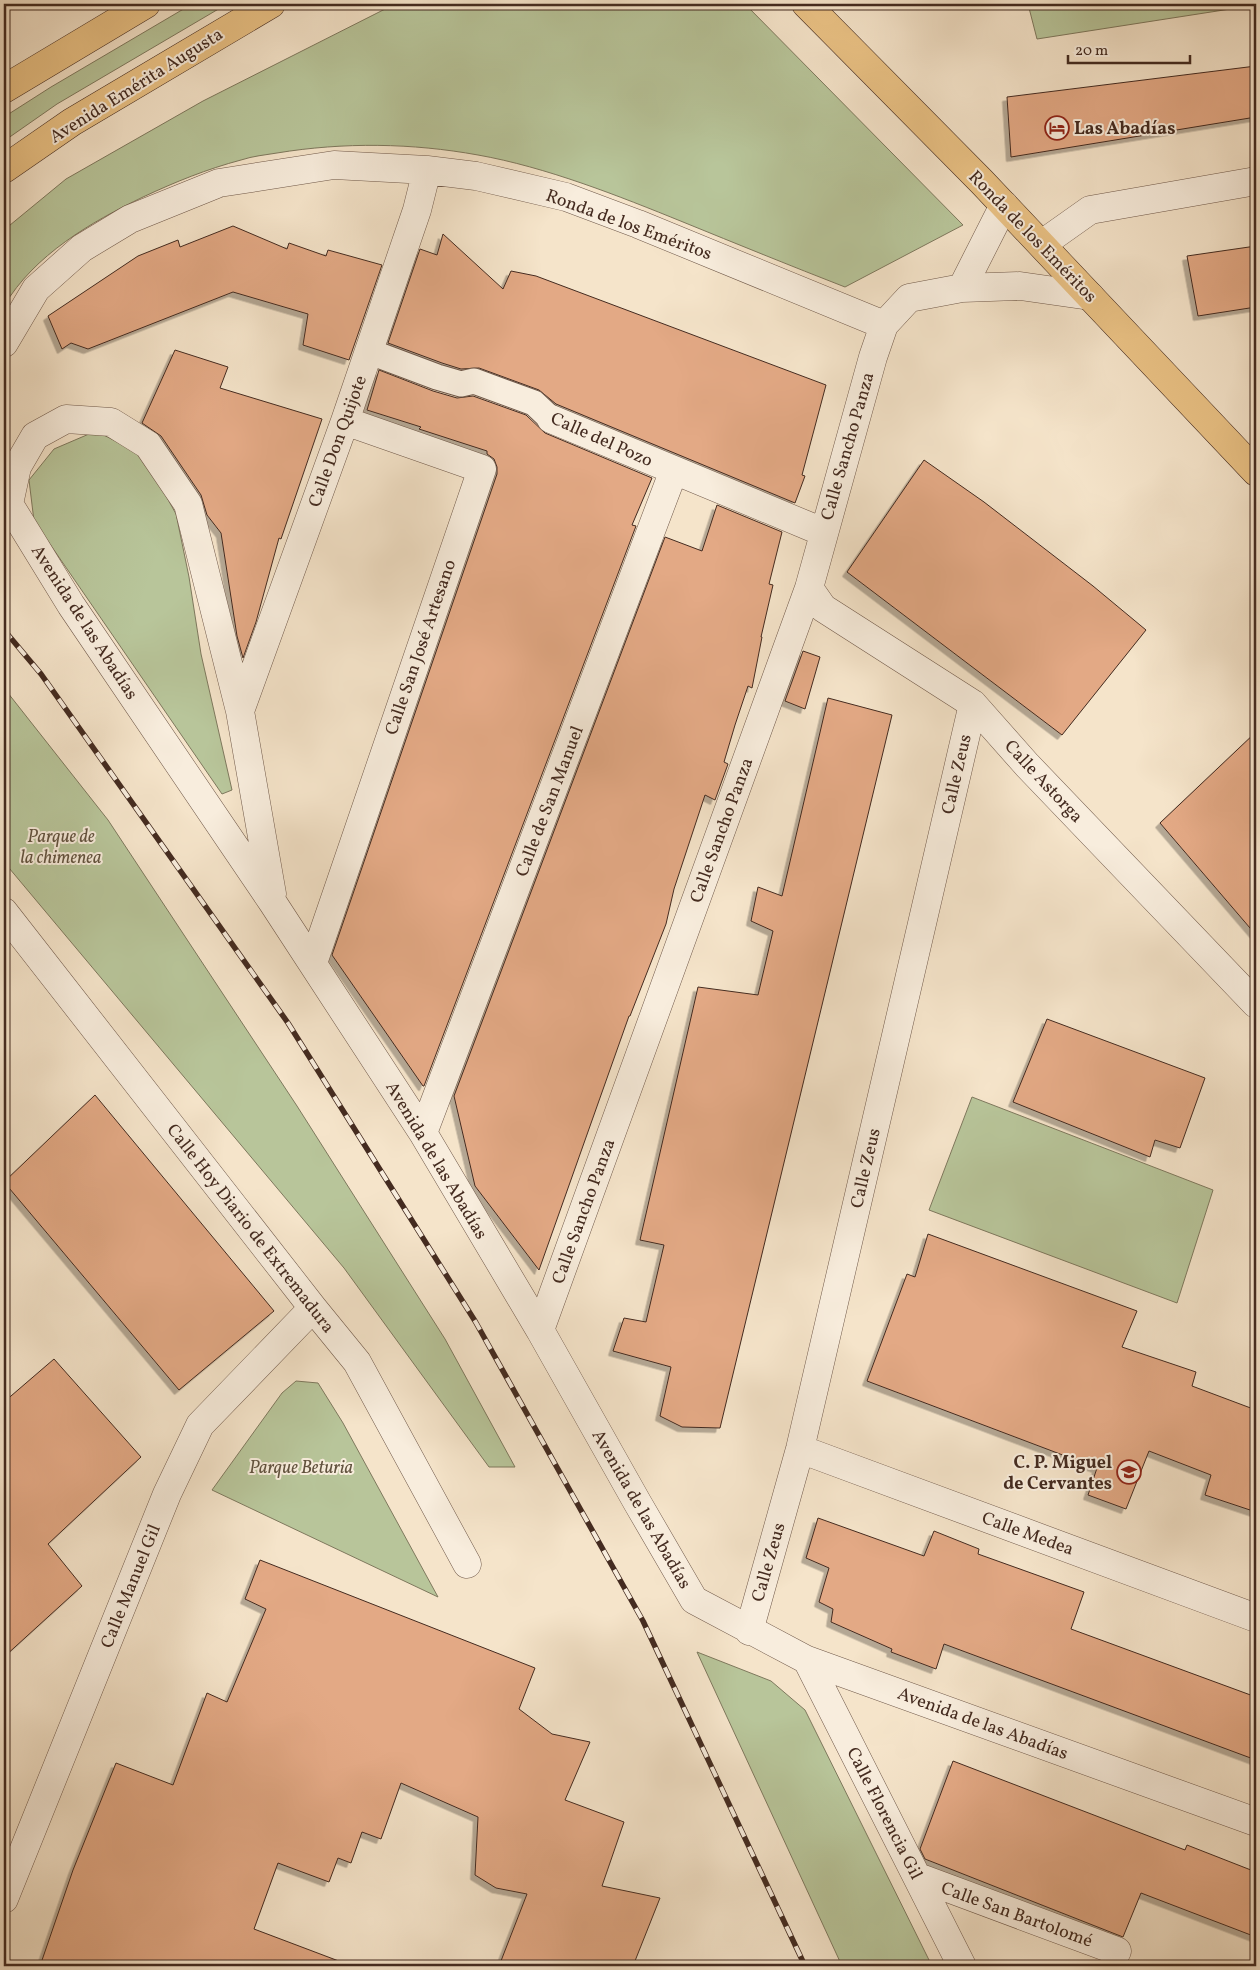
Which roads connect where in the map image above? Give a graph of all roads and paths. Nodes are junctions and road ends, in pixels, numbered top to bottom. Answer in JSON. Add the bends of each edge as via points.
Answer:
{"nodes":[{"id":1,"x":146,"y":4,"type":"edge"},
{"id":2,"x":271,"y":4,"type":"edge"},
{"id":3,"x":806,"y":4,"type":"edge"},
{"id":4,"x":4,"y":89,"type":"edge"},
{"id":5,"x":4,"y":169,"type":"edge"},
{"id":6,"x":427,"y":170,"type":"junction"},
{"id":7,"x":1256,"y":181,"type":"edge"},
{"id":8,"x":1004,"y":205,"type":"junction"},
{"id":9,"x":1042,"y":244,"type":"junction"},
{"id":10,"x":962,"y":288,"type":"junction"},
{"id":11,"x":1090,"y":296,"type":"junction"},
{"id":12,"x":884,"y":325,"type":"junction"},
{"id":13,"x":4,"y":343,"type":"edge"},
{"id":14,"x":381,"y":356,"type":"dead end"},
{"id":15,"x":551,"y":419,"type":"joint"},
{"id":16,"x":345,"y":420,"type":"junction"},
{"id":17,"x":674,"y":470,"type":"junction"},
{"id":18,"x":1256,"y":472,"type":"edge"},
{"id":19,"x":6,"y":498,"type":"edge"},
{"id":20,"x":823,"y":532,"type":"junction"},
{"id":21,"x":808,"y":588,"type":"junction"},
{"id":22,"x":973,"y":704,"type":"junction"},
{"id":23,"x":240,"y":711,"type":"junction"},
{"id":24,"x":273,"y":903,"type":"junction"},
{"id":25,"x":4,"y":912,"type":"edge"},
{"id":26,"x":312,"y":963,"type":"junction"},
{"id":27,"x":1256,"y":1004,"type":"edge"},
{"id":28,"x":423,"y":1132,"type":"junction"},
{"id":29,"x":313,"y":1308,"type":"junction"},
{"id":30,"x":540,"y":1330,"type":"junction"},
{"id":31,"x":800,"y":1449,"type":"junction"},
{"id":32,"x":467,"y":1564,"type":"dead end"},
{"id":33,"x":1256,"y":1618,"type":"edge"},
{"id":34,"x":749,"y":1631,"type":"junction"},
{"id":35,"x":807,"y":1660,"type":"junction"},
{"id":36,"x":1256,"y":1822,"type":"edge"},
{"id":37,"x":918,"y":1877,"type":"junction"},
{"id":38,"x":4,"y":1899,"type":"edge"},
{"id":39,"x":1117,"y":1951,"type":"dead end"},
{"id":40,"x":962,"y":1966,"type":"edge"}],
"edges":[{"from":1,"to":4,"type":"main road"},
{"from":2,"to":5,"type":"main road","name":"Avenida Emérita Augusta","via":[[72,122]]},
{"from":3,"to":8,"type":"main road","name":"Ronda de los Eméritos"},
{"from":6,"to":12,"type":"street","name":"Ronda de los Eméritos","via":[[476,176],[566,197]]},
{"from":6,"to":13,"type":"street","name":"Ronda de los Eméritos","via":[[334,165],[219,183],[130,219],[82,248],[36,289]]},
{"from":6,"to":16,"type":"street","name":"Calle Don Quijote","via":[[417,210]]},
{"from":7,"to":9,"type":"street","via":[[1090,210]]},
{"from":8,"to":9,"type":"main road","name":"Ronda de los Eméritos"},
{"from":8,"to":10,"type":"street"},
{"from":9,"to":11,"type":"main road","name":"Ronda de los Eméritos"},
{"from":10,"to":11,"type":"street","via":[[1020,286]]},
{"from":10,"to":12,"type":"street","via":[[909,298]]},
{"from":11,"to":18,"type":"main road","name":"Ronda de los Eméritos"},
{"from":12,"to":20,"type":"street","name":"Calle Sancho Panza"},
{"from":14,"to":15,"type":"street","name":"Calle del Pozo","via":[[461,384],[474,381],[534,403]]},
{"from":15,"to":17,"type":"street","name":"Calle del Pozo"},
{"from":16,"to":23,"type":"street","name":"Calle Don Quijote"},
{"from":16,"to":26,"type":"street","name":"Calle San José Artesano","via":[[482,469]]},
{"from":17,"to":20,"type":"street","name":"Calle del Pozo"},
{"from":17,"to":28,"type":"street","name":"Calle de San Manuel"},
{"from":19,"to":23,"type":"street","name":"Avenida de las Abadías","via":[[35,436],[66,419],[111,422],[148,445],[188,504]]},
{"from":19,"to":24,"type":"street","name":"Avenida de las Abadías","via":[[71,605]]},
{"from":20,"to":21,"type":"street","name":"Calle Sancho Panza"},
{"from":21,"to":22,"type":"street","name":"Calle Astorga","via":[[824,608]]},
{"from":21,"to":30,"type":"street","name":"Calle Sancho Panza"},
{"from":22,"to":27,"type":"street","name":"Calle Astorga","via":[[1027,765]]},
{"from":22,"to":31,"type":"street","name":"Calle Zeus"},
{"from":23,"to":24,"type":"street","name":"Avenida de las Abadías"},
{"from":24,"to":26,"type":"street","name":"Avenida de las Abadías"},
{"from":25,"to":29,"type":"street","name":"Calle Hoy Diario de Extremadura"},
{"from":26,"to":28,"type":"street","name":"Avenida de las Abadías"},
{"from":28,"to":30,"type":"street","name":"Avenida de las Abadías"},
{"from":29,"to":32,"type":"street","name":"Calle Hoy Diario de Extremadura","via":[[357,1362]]},
{"from":29,"to":38,"type":"street","name":"Calle Manuel Gil","via":[[200,1425],[167,1494]]},
{"from":30,"to":34,"type":"street","name":"Avenida de las Abadías","via":[[694,1600]]},
{"from":31,"to":33,"type":"street","name":"Calle Medea"},
{"from":31,"to":34,"type":"street","name":"Calle Zeus"},
{"from":34,"to":35,"type":"street","name":"Avenida de las Abadías"},
{"from":35,"to":36,"type":"street","name":"Avenida de las Abadías"},
{"from":35,"to":37,"type":"street","name":"Calle Florencia Gil"},
{"from":37,"to":39,"type":"street","name":"Calle San Bartolomé"},
{"from":37,"to":40,"type":"street","name":"Calle Florencia Gil"}]}
